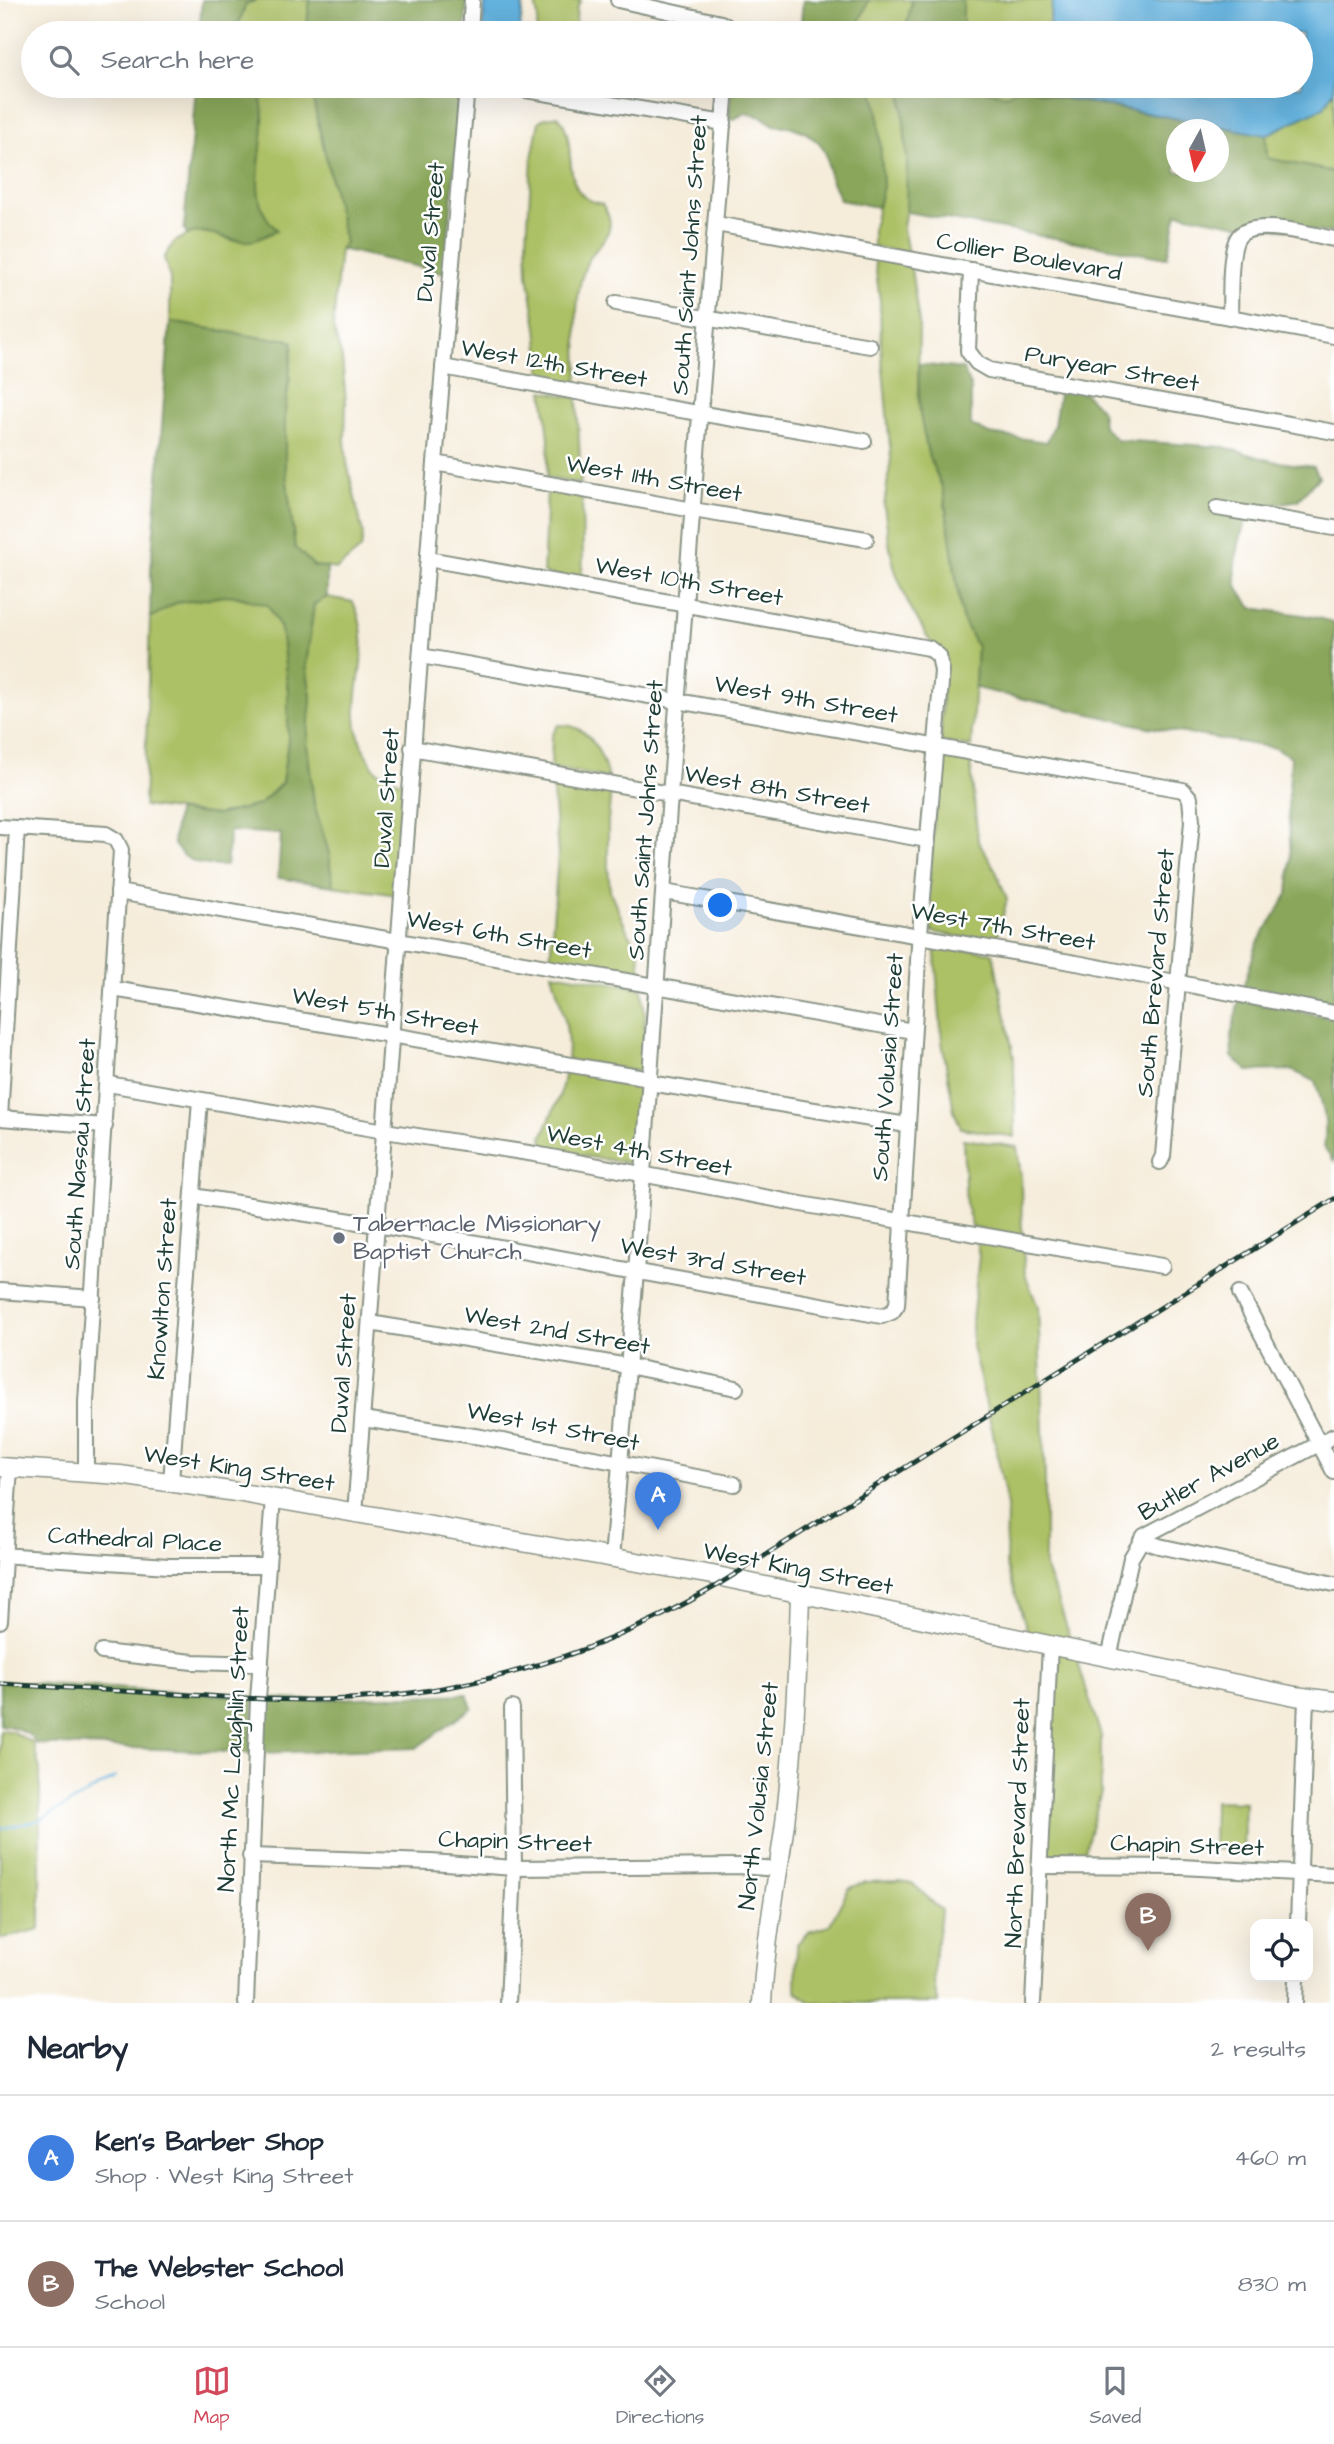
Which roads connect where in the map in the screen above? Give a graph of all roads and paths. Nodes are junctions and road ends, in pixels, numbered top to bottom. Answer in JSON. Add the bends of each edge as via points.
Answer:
{"nodes":[{"id":1,"x":472,"y":0,"type":"edge"},
{"id":2,"x":618,"y":0,"type":"edge"},
{"id":3,"x":471,"y":21,"type":"edge"},
{"id":4,"x":712,"y":21,"type":"edge"},
{"id":5,"x":466,"y":98,"type":"edge"},
{"id":6,"x":574,"y":98,"type":"edge"},
{"id":7,"x":725,"y":98,"type":"edge"},
{"id":8,"x":724,"y":123,"type":"junction"},
{"id":9,"x":716,"y":223,"type":"junction"},
{"id":10,"x":1334,"y":239,"type":"edge"},
{"id":11,"x":971,"y":270,"type":"junction"},
{"id":12,"x":616,"y":303,"type":"dead end"},
{"id":13,"x":1230,"y":317,"type":"junction"},
{"id":14,"x":708,"y":319,"type":"junction"},
{"id":15,"x":1334,"y":336,"type":"edge"},
{"id":16,"x":870,"y":346,"type":"dead end"},
{"id":17,"x":443,"y":367,"type":"junction"},
{"id":18,"x":701,"y":414,"type":"junction"},
{"id":19,"x":1334,"y":432,"type":"edge"},
{"id":20,"x":864,"y":441,"type":"dead end"},
{"id":21,"x":435,"y":463,"type":"junction"},
{"id":22,"x":1217,"y":508,"type":"dead end"},
{"id":23,"x":693,"y":510,"type":"junction"},
{"id":24,"x":1334,"y":528,"type":"edge"},
{"id":25,"x":866,"y":539,"type":"dead end"},
{"id":26,"x":428,"y":559,"type":"junction"},
{"id":27,"x":686,"y":605,"type":"junction"},
{"id":28,"x":421,"y":656,"type":"junction"},
{"id":29,"x":939,"y":656,"type":"joint"},
{"id":30,"x":678,"y":700,"type":"junction"},
{"id":31,"x":935,"y":747,"type":"junction"},
{"id":32,"x":412,"y":748,"type":"junction"},
{"id":33,"x":1183,"y":790,"type":"joint"},
{"id":34,"x":670,"y":794,"type":"junction"},
{"id":35,"x":0,"y":827,"type":"edge"},
{"id":36,"x":17,"y":828,"type":"junction"},
{"id":37,"x":927,"y":840,"type":"junction"},
{"id":38,"x":118,"y":892,"type":"junction"},
{"id":39,"x":664,"y":892,"type":"junction"},
{"id":40,"x":920,"y":935,"type":"junction"},
{"id":41,"x":400,"y":941,"type":"junction"},
{"id":42,"x":1176,"y":982,"type":"junction"},
{"id":43,"x":656,"y":985,"type":"junction"},
{"id":44,"x":113,"y":989,"type":"junction"},
{"id":45,"x":1334,"y":1013,"type":"edge"},
{"id":46,"x":913,"y":1031,"type":"junction"},
{"id":47,"x":392,"y":1036,"type":"junction"},
{"id":48,"x":650,"y":1080,"type":"junction"},
{"id":49,"x":108,"y":1084,"type":"junction"},
{"id":50,"x":200,"y":1100,"type":"junction"},
{"id":51,"x":0,"y":1118,"type":"edge"},
{"id":52,"x":907,"y":1125,"type":"junction"},
{"id":53,"x":105,"y":1126,"type":"junction"},
{"id":54,"x":385,"y":1131,"type":"junction"},
{"id":55,"x":1160,"y":1162,"type":"dead end"},
{"id":56,"x":643,"y":1174,"type":"junction"},
{"id":57,"x":193,"y":1196,"type":"junction"},
{"id":58,"x":901,"y":1220,"type":"junction"},
{"id":59,"x":377,"y":1225,"type":"junction"},
{"id":60,"x":1162,"y":1266,"type":"dead end"},
{"id":61,"x":636,"y":1272,"type":"junction"},
{"id":62,"x":0,"y":1291,"type":"edge"},
{"id":63,"x":1241,"y":1293,"type":"dead end"},
{"id":64,"x":93,"y":1298,"type":"junction"},
{"id":65,"x":892,"y":1312,"type":"joint"},
{"id":66,"x":370,"y":1323,"type":"junction"},
{"id":67,"x":628,"y":1366,"type":"junction"},
{"id":68,"x":736,"y":1388,"type":"dead end"},
{"id":69,"x":363,"y":1419,"type":"junction"},
{"id":70,"x":1334,"y":1436,"type":"edge"},
{"id":71,"x":1318,"y":1444,"type":"junction"},
{"id":72,"x":619,"y":1463,"type":"junction"},
{"id":73,"x":5,"y":1467,"type":"edge"},
{"id":74,"x":86,"y":1472,"type":"junction"},
{"id":75,"x":1334,"y":1472,"type":"edge"},
{"id":76,"x":171,"y":1482,"type":"junction"},
{"id":77,"x":734,"y":1484,"type":"dead end"},
{"id":78,"x":273,"y":1498,"type":"junction"},
{"id":79,"x":355,"y":1513,"type":"junction"},
{"id":80,"x":1141,"y":1540,"type":"junction"},
{"id":81,"x":3,"y":1555,"type":"edge"},
{"id":82,"x":612,"y":1559,"type":"junction"},
{"id":83,"x":268,"y":1566,"type":"junction"},
{"id":84,"x":1334,"y":1584,"type":"edge"},
{"id":85,"x":800,"y":1594,"type":"junction"},
{"id":86,"x":0,"y":1621,"type":"edge"},
{"id":87,"x":1049,"y":1645,"type":"junction"},
{"id":88,"x":102,"y":1652,"type":"dead end"},
{"id":89,"x":1109,"y":1658,"type":"junction"},
{"id":90,"x":261,"y":1664,"type":"junction"},
{"id":91,"x":1306,"y":1698,"type":"junction"},
{"id":92,"x":1334,"y":1701,"type":"edge"},
{"id":93,"x":512,"y":1708,"type":"dead end"},
{"id":94,"x":250,"y":1856,"type":"junction"},
{"id":95,"x":1039,"y":1866,"type":"junction"},
{"id":96,"x":514,"y":1868,"type":"junction"},
{"id":97,"x":778,"y":1869,"type":"junction"},
{"id":98,"x":1300,"y":1872,"type":"junction"},
{"id":99,"x":1334,"y":1875,"type":"edge"},
{"id":100,"x":1298,"y":1919,"type":"edge"},
{"id":101,"x":1296,"y":1982,"type":"edge"},
{"id":102,"x":246,"y":2003,"type":"edge"},
{"id":103,"x":508,"y":2003,"type":"edge"},
{"id":104,"x":762,"y":2003,"type":"edge"},
{"id":105,"x":1034,"y":2003,"type":"edge"},
{"id":106,"x":1295,"y":2003,"type":"edge"}],
"edges":[{"from":1,"to":3,"type":"street"},
{"from":2,"to":4,"type":"street"},
{"from":5,"to":17,"type":"street","name":"Duval Street"},
{"from":6,"to":8,"type":"street"},
{"from":7,"to":8,"type":"street","name":"South Saint Johns Street"},
{"from":8,"to":9,"type":"street","name":"South Saint Johns Street"},
{"from":9,"to":11,"type":"street","name":"Collier Boulevard"},
{"from":9,"to":14,"type":"street","name":"South Saint Johns Street"},
{"from":10,"to":13,"type":"street","via":[[1265,227],[1238,237]]},
{"from":11,"to":13,"type":"street","name":"Collier Boulevard"},
{"from":11,"to":19,"type":"street","name":"Puryear Street","via":[[968,351],[989,370]]},
{"from":12,"to":14,"type":"street"},
{"from":13,"to":15,"type":"street","name":"Collier Boulevard"},
{"from":14,"to":16,"type":"street"},
{"from":14,"to":18,"type":"street","name":"South Saint Johns Street"},
{"from":17,"to":18,"type":"street","name":"West 12th Street"},
{"from":17,"to":21,"type":"street","name":"Duval Street"},
{"from":18,"to":20,"type":"street","name":"West 12th Street"},
{"from":18,"to":23,"type":"street","name":"South Saint Johns Street"},
{"from":21,"to":23,"type":"street","name":"West 11th Street"},
{"from":21,"to":26,"type":"street","name":"Duval Street"},
{"from":22,"to":24,"type":"street"},
{"from":23,"to":25,"type":"street","name":"West 11th Street"},
{"from":23,"to":27,"type":"street","name":"South Saint Johns Street"},
{"from":26,"to":27,"type":"street","name":"West 10th Street"},
{"from":26,"to":28,"type":"street","name":"Duval Street"},
{"from":27,"to":29,"type":"street","name":"West 10th Street","via":[[929,648]]},
{"from":27,"to":30,"type":"street","name":"South Saint Johns Street"},
{"from":28,"to":30,"type":"street","name":"West 9th Street"},
{"from":28,"to":32,"type":"street","name":"Duval Street"},
{"from":29,"to":31,"type":"street","name":"South Volusia Street","via":[[942,671]]},
{"from":30,"to":31,"type":"street","name":"West 9th Street"},
{"from":30,"to":34,"type":"street","name":"South Saint Johns Street"},
{"from":31,"to":33,"type":"street","name":"West 9th Street"},
{"from":31,"to":37,"type":"street","name":"South Volusia Street"},
{"from":32,"to":34,"type":"street","name":"West 8th Street"},
{"from":32,"to":41,"type":"street","name":"Duval Street"},
{"from":33,"to":42,"type":"street","name":"South Brevard Street","via":[[1190,799],[1192,821]]},
{"from":34,"to":37,"type":"street","name":"West 8th Street"},
{"from":34,"to":39,"type":"street","name":"South Saint Johns Street"},
{"from":35,"to":36,"type":"street"},
{"from":36,"to":38,"type":"street","name":"South Nassau Street","via":[[106,834],[116,840],[121,850]]},
{"from":36,"to":51,"type":"street"},
{"from":37,"to":40,"type":"street","name":"South Volusia Street"},
{"from":38,"to":41,"type":"street","name":"West 6th Street"},
{"from":38,"to":44,"type":"street","name":"South Nassau Street"},
{"from":39,"to":40,"type":"street","name":"West 7th Street"},
{"from":39,"to":43,"type":"street","name":"South Saint Johns Street"},
{"from":40,"to":42,"type":"street","name":"West 7th Street"},
{"from":40,"to":46,"type":"street","name":"South Volusia Street"},
{"from":41,"to":43,"type":"street","name":"West 6th Street"},
{"from":41,"to":47,"type":"street","name":"Duval Street"},
{"from":42,"to":45,"type":"street","name":"West 7th Street"},
{"from":42,"to":55,"type":"street","name":"South Brevard Street"},
{"from":43,"to":46,"type":"street","name":"West 6th Street"},
{"from":43,"to":48,"type":"street","name":"South Saint Johns Street"},
{"from":44,"to":47,"type":"street","name":"West 5th Street"},
{"from":44,"to":49,"type":"street","name":"South Nassau Street"},
{"from":46,"to":52,"type":"street","name":"South Volusia Street"},
{"from":47,"to":48,"type":"street","name":"West 5th Street"},
{"from":47,"to":54,"type":"street","name":"Duval Street"},
{"from":48,"to":52,"type":"street","name":"West 5th Street"},
{"from":48,"to":56,"type":"street","name":"South Saint Johns Street"},
{"from":49,"to":50,"type":"street","name":"West 4th Street"},
{"from":49,"to":53,"type":"street","name":"South Nassau Street"},
{"from":50,"to":54,"type":"street","name":"West 4th Street"},
{"from":50,"to":57,"type":"street","name":"Knowlton Street"},
{"from":51,"to":53,"type":"street"},
{"from":52,"to":58,"type":"street","name":"South Volusia Street"},
{"from":53,"to":64,"type":"street","name":"South Nassau Street"},
{"from":54,"to":56,"type":"street","name":"West 4th Street"},
{"from":54,"to":59,"type":"street","name":"Duval Street"},
{"from":56,"to":58,"type":"street","name":"West 4th Street"},
{"from":56,"to":61,"type":"street","name":"South Saint Johns Street"},
{"from":57,"to":59,"type":"street","name":"West 3rd Street"},
{"from":57,"to":76,"type":"street","name":"Knowlton Street"},
{"from":58,"to":60,"type":"street","name":"West 4th Street"},
{"from":58,"to":65,"type":"street","name":"South Volusia Street","via":[[897,1305]]},
{"from":59,"to":61,"type":"street","name":"West 3rd Street"},
{"from":59,"to":66,"type":"street","name":"Duval Street"},
{"from":61,"to":65,"type":"street","name":"West 3rd Street","via":[[882,1316]]},
{"from":61,"to":67,"type":"street","name":"South Saint Johns Street"},
{"from":62,"to":64,"type":"street"},
{"from":63,"to":71,"type":"street"},
{"from":64,"to":74,"type":"street","name":"South Nassau Street"},
{"from":66,"to":67,"type":"street","name":"West 2nd Street"},
{"from":66,"to":69,"type":"street","name":"Duval Street"},
{"from":67,"to":68,"type":"street","name":"West 2nd Street"},
{"from":67,"to":72,"type":"street","name":"South Saint Johns Street"},
{"from":69,"to":72,"type":"street","name":"West 1st Street"},
{"from":69,"to":79,"type":"street","name":"Duval Street"},
{"from":70,"to":71,"type":"street","name":"Butler Avenue"},
{"from":71,"to":75,"type":"street"},
{"from":71,"to":80,"type":"street","name":"Butler Avenue"},
{"from":72,"to":77,"type":"street","name":"West 1st Street"},
{"from":72,"to":82,"type":"street","name":"South Saint Johns Street"},
{"from":73,"to":74,"type":"main road","name":"West King Street"},
{"from":73,"to":81,"type":"street"},
{"from":74,"to":76,"type":"main road","name":"West King Street"},
{"from":76,"to":78,"type":"main road","name":"West King Street"},
{"from":78,"to":79,"type":"main road","name":"West King Street"},
{"from":78,"to":83,"type":"street","name":"North Mc Laughlin Street"},
{"from":79,"to":82,"type":"main road","name":"West King Street"},
{"from":80,"to":84,"type":"street"},
{"from":80,"to":89,"type":"street","name":"Butler Avenue","via":[[1131,1558]]},
{"from":81,"to":83,"type":"street","name":"Cathedral Place","via":[[169,1566]]},
{"from":81,"to":86,"type":"street"},
{"from":82,"to":85,"type":"main road","name":"West King Street"},
{"from":83,"to":90,"type":"street","name":"North Mc Laughlin Street"},
{"from":85,"to":87,"type":"main road","name":"West King Street"},
{"from":85,"to":97,"type":"main road","name":"North Volusia Street","via":[[797,1691]]},
{"from":87,"to":89,"type":"main road","name":"West King Street"},
{"from":87,"to":95,"type":"street","name":"North Brevard Street"},
{"from":88,"to":90,"type":"street"},
{"from":89,"to":91,"type":"main road","name":"West King Street"},
{"from":90,"to":94,"type":"street","name":"North Mc Laughlin Street"},
{"from":91,"to":92,"type":"main road","name":"West King Street"},
{"from":91,"to":98,"type":"street"},
{"from":93,"to":96,"type":"street"},
{"from":94,"to":96,"type":"street","name":"Chapin Street"},
{"from":94,"to":102,"type":"street","name":"North Mc Laughlin Street"},
{"from":95,"to":98,"type":"street","name":"Chapin Street"},
{"from":95,"to":105,"type":"street","name":"North Brevard Street"},
{"from":96,"to":97,"type":"street","name":"Chapin Street"},
{"from":96,"to":103,"type":"street"},
{"from":97,"to":104,"type":"main road","name":"North Volusia Street"},
{"from":98,"to":99,"type":"street","name":"Chapin Street"},
{"from":98,"to":100,"type":"street"},
{"from":101,"to":106,"type":"street"}]}
